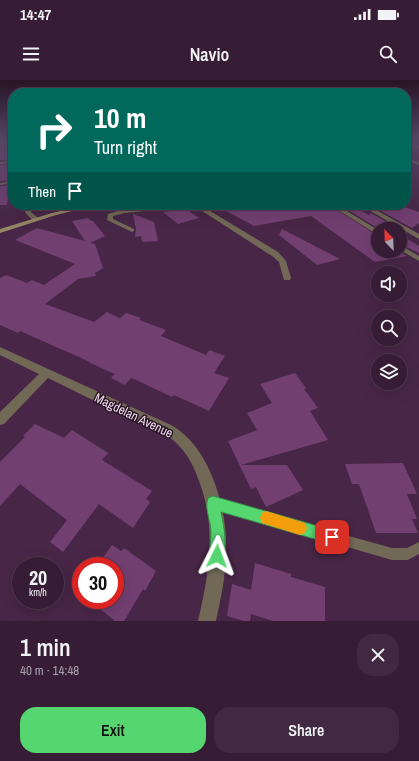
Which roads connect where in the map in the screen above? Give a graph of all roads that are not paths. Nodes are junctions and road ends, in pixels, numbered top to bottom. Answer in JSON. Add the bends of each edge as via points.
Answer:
{"nodes":[{"id":1,"x":26,"y":210,"type":"edge"},
{"id":2,"x":57,"y":210,"type":"edge"},
{"id":3,"x":68,"y":210,"type":"edge"},
{"id":4,"x":135,"y":210,"type":"edge"},
{"id":5,"x":204,"y":210,"type":"edge"},
{"id":6,"x":342,"y":210,"type":"edge"},
{"id":7,"x":372,"y":210,"type":"edge"},
{"id":8,"x":34,"y":217,"type":"junction"},
{"id":9,"x":0,"y":226,"type":"edge"},
{"id":10,"x":371,"y":229,"type":"edge"},
{"id":11,"x":132,"y":230,"type":"dead end"},
{"id":12,"x":0,"y":231,"type":"edge"},
{"id":13,"x":419,"y":237,"type":"edge"},
{"id":14,"x":407,"y":251,"type":"edge"},
{"id":15,"x":419,"y":259,"type":"edge"},
{"id":16,"x":287,"y":278,"type":"dead end"},
{"id":17,"x":0,"y":351,"type":"edge"},
{"id":18,"x":47,"y":373,"type":"junction"},
{"id":19,"x":0,"y":420,"type":"edge"},
{"id":20,"x":213,"y":503,"type":"junction"},
{"id":21,"x":419,"y":548,"type":"edge"},
{"id":22,"x":207,"y":621,"type":"edge"}],
"edges":[{"from":1,"to":8,"type":"street"},
{"from":2,"to":8,"type":"main road"},
{"from":3,"to":8,"type":"main road"},
{"from":4,"to":11,"type":"street","via":[[110,215],[110,220]]},
{"from":5,"to":16,"type":"street","via":[[276,254],[282,261]]},
{"from":6,"to":10,"type":"street"},
{"from":7,"to":13,"type":"street"},
{"from":8,"to":9,"type":"main road"},
{"from":8,"to":12,"type":"main road"},
{"from":14,"to":15,"type":"street"},
{"from":17,"to":18,"type":"street","name":"Magdelan Avenue"},
{"from":18,"to":19,"type":"street"},
{"from":18,"to":20,"type":"street","name":"Magdelan Avenue","via":[[176,434],[195,457]]},
{"from":20,"to":21,"type":"lane","via":[[392,554],[408,554]]},
{"from":20,"to":22,"type":"street","name":"Magdelan Avenue","via":[[218,531],[216,568]]}]}
